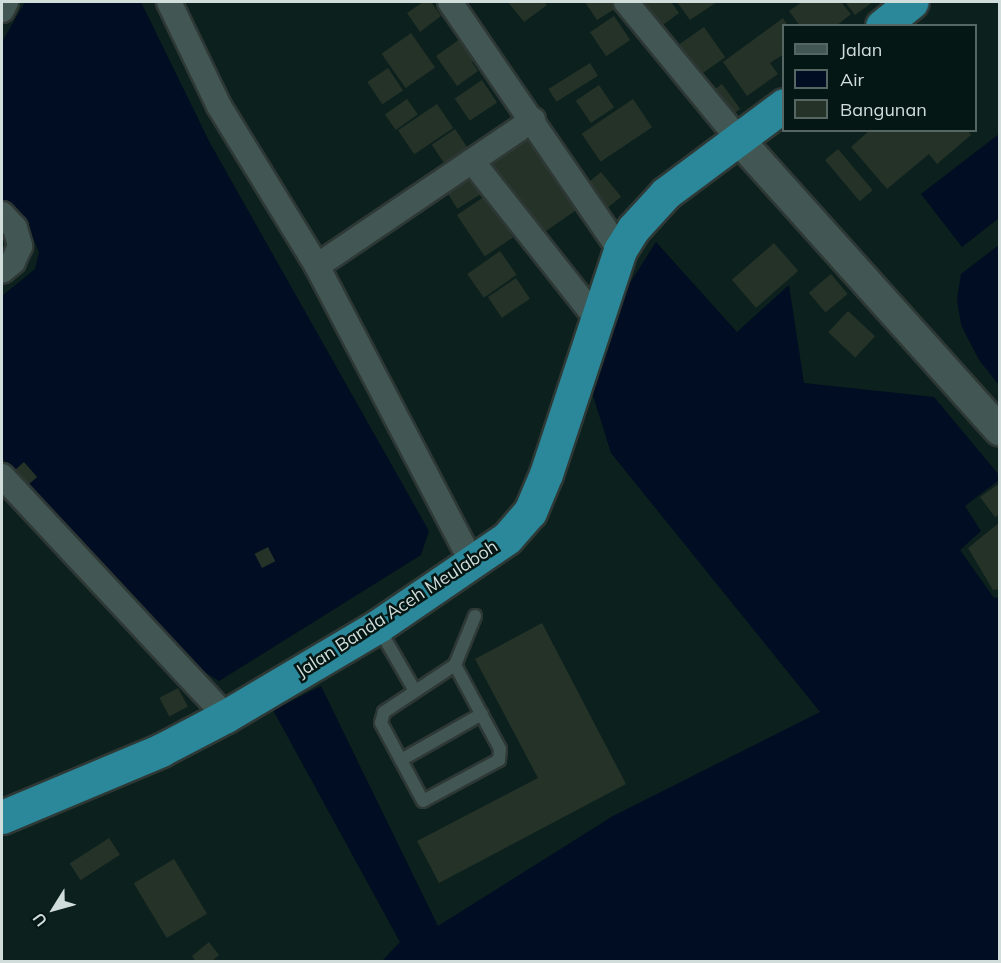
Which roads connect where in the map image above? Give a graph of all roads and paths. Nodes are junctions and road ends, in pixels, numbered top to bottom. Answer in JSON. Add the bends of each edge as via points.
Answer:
{"nodes":[{"id":1,"x":6,"y":2,"type":"edge"},
{"id":2,"x":169,"y":2,"type":"edge"},
{"id":3,"x":450,"y":2,"type":"edge"},
{"id":4,"x":626,"y":2,"type":"edge"},
{"id":5,"x":908,"y":3,"type":"edge"},
{"id":6,"x":2,"y":9,"type":"edge"},
{"id":7,"x":884,"y":24,"type":"edge"},
{"id":8,"x":782,"y":106,"type":"edge"},
{"id":9,"x":533,"y":120,"type":"junction"},
{"id":10,"x":740,"y":141,"type":"junction"},
{"id":11,"x":472,"y":161,"type":"junction"},
{"id":12,"x":2,"y":214,"type":"edge"},
{"id":13,"x":620,"y":250,"type":"junction"},
{"id":14,"x":317,"y":266,"type":"junction"},
{"id":15,"x":2,"y":271,"type":"edge"},
{"id":16,"x":597,"y":318,"type":"junction"},
{"id":17,"x":999,"y":431,"type":"edge"},
{"id":18,"x":2,"y":476,"type":"edge"},
{"id":19,"x":472,"y":563,"type":"junction"},
{"id":20,"x":475,"y":616,"type":"dead end"},
{"id":21,"x":378,"y":626,"type":"junction"},
{"id":22,"x":456,"y":665,"type":"junction"},
{"id":23,"x":415,"y":691,"type":"junction"},
{"id":24,"x":482,"y":714,"type":"junction"},
{"id":25,"x":226,"y":716,"type":"junction"},
{"id":26,"x":401,"y":760,"type":"junction"},
{"id":27,"x":2,"y":817,"type":"edge"}],
"edges":[{"from":1,"to":6,"type":"street"},
{"from":2,"to":14,"type":"street","via":[[219,106]]},
{"from":3,"to":9,"type":"street"},
{"from":4,"to":10,"type":"street"},
{"from":5,"to":7,"type":"highway"},
{"from":8,"to":10,"type":"highway","name":"Jalan Banda Aceh Meulaboh"},
{"from":9,"to":11,"type":"street"},
{"from":9,"to":13,"type":"street"},
{"from":10,"to":13,"type":"highway","name":"Jalan Banda Aceh Meulaboh","via":[[666,193],[633,229]]},
{"from":10,"to":17,"type":"street"},
{"from":11,"to":14,"type":"street"},
{"from":11,"to":16,"type":"street"},
{"from":12,"to":15,"type":"street","via":[[15,228],[20,246],[13,262]]},
{"from":13,"to":16,"type":"highway","name":"Jalan Banda Aceh Meulaboh"},
{"from":14,"to":19,"type":"street"},
{"from":16,"to":19,"type":"highway","name":"Jalan Banda Aceh Meulaboh","via":[[530,512],[507,538]]},
{"from":18,"to":25,"type":"street"},
{"from":19,"to":21,"type":"highway","name":"Jalan Banda Aceh Meulaboh"},
{"from":20,"to":22,"type":"lane"},
{"from":21,"to":23,"type":"lane"},
{"from":21,"to":25,"type":"highway","name":"Jalan Banda Aceh Meulaboh"},
{"from":22,"to":23,"type":"lane"},
{"from":22,"to":24,"type":"lane"},
{"from":23,"to":26,"type":"lane","via":[[384,712],[381,723]]},
{"from":24,"to":26,"type":"lane"},
{"from":24,"to":26,"type":"lane","via":[[500,749],[499,760],[423,801]]},
{"from":25,"to":27,"type":"highway","name":"Jalan Banda Aceh Meulaboh","via":[[161,750]]}]}
